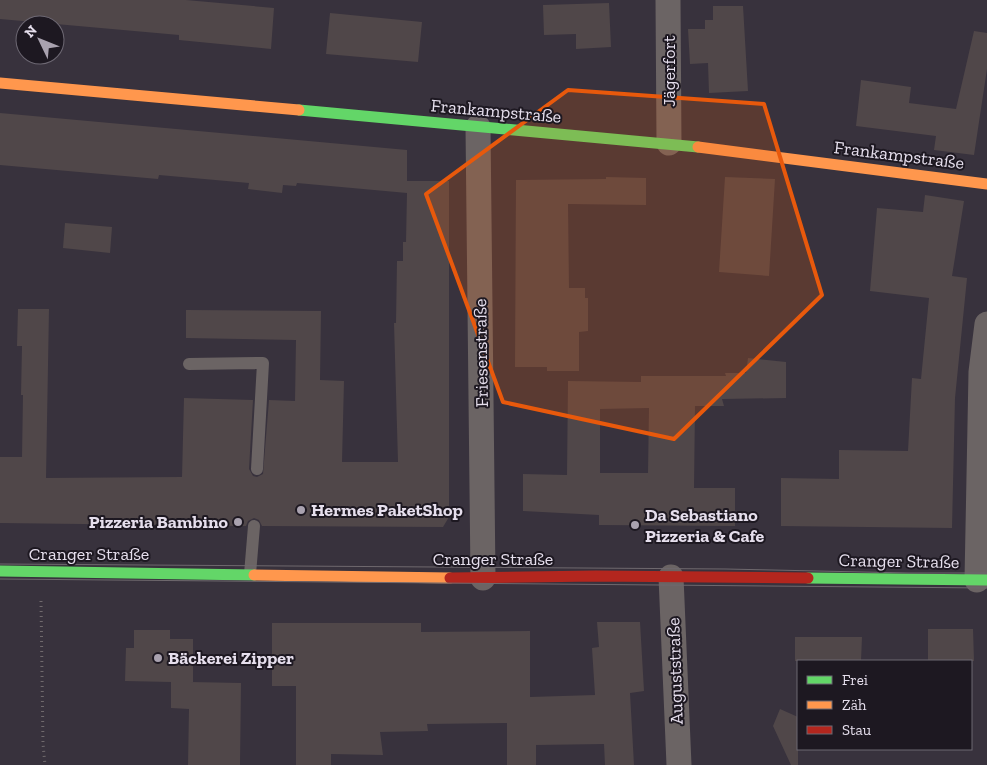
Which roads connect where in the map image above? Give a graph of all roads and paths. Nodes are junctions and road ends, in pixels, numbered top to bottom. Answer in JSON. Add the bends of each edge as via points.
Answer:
{"nodes":[{"id":1,"x":668,"y":0,"type":"edge"},
{"id":2,"x":0,"y":84,"type":"edge"},
{"id":3,"x":478,"y":127,"type":"junction"},
{"id":4,"x":669,"y":143,"type":"junction"},
{"id":5,"x":987,"y":184,"type":"edge"},
{"id":6,"x":987,"y":324,"type":"edge"},
{"id":7,"x":189,"y":364,"type":"dead end"},
{"id":8,"x":257,"y":469,"type":"dead end"},
{"id":9,"x":254,"y":526,"type":"dead end"},
{"id":10,"x":0,"y":571,"type":"edge"},
{"id":11,"x":40,"y":572,"type":"junction"},
{"id":12,"x":250,"y":574,"type":"junction"},
{"id":13,"x":671,"y":577,"type":"junction"},
{"id":14,"x":483,"y":578,"type":"junction"},
{"id":15,"x":982,"y":580,"type":"edge"},
{"id":16,"x":45,"y":765,"type":"edge"},
{"id":17,"x":679,"y":765,"type":"edge"}],
"edges":[{"from":1,"to":4,"type":"street","name":"Jägerfort"},
{"from":2,"to":3,"type":"street","name":"Frankampstraße"},
{"from":3,"to":4,"type":"street","name":"Frankampstraße"},
{"from":3,"to":14,"type":"street","name":"Friesenstraße"},
{"from":4,"to":5,"type":"street","name":"Frankampstraße"},
{"from":6,"to":15,"type":"street","via":[[981,372]]},
{"from":7,"to":8,"type":"lane","via":[[262,362]]},
{"from":9,"to":12,"type":"lane"},
{"from":10,"to":11,"type":"street","name":"Cranger Straße"},
{"from":11,"to":12,"type":"street","name":"Cranger Straße"},
{"from":11,"to":16,"type":"path"},
{"from":12,"to":14,"type":"street","name":"Cranger Straße"},
{"from":13,"to":14,"type":"street","name":"Cranger Straße"},
{"from":13,"to":15,"type":"street","name":"Cranger Straße"},
{"from":13,"to":17,"type":"street","name":"Auguststraße"}]}
